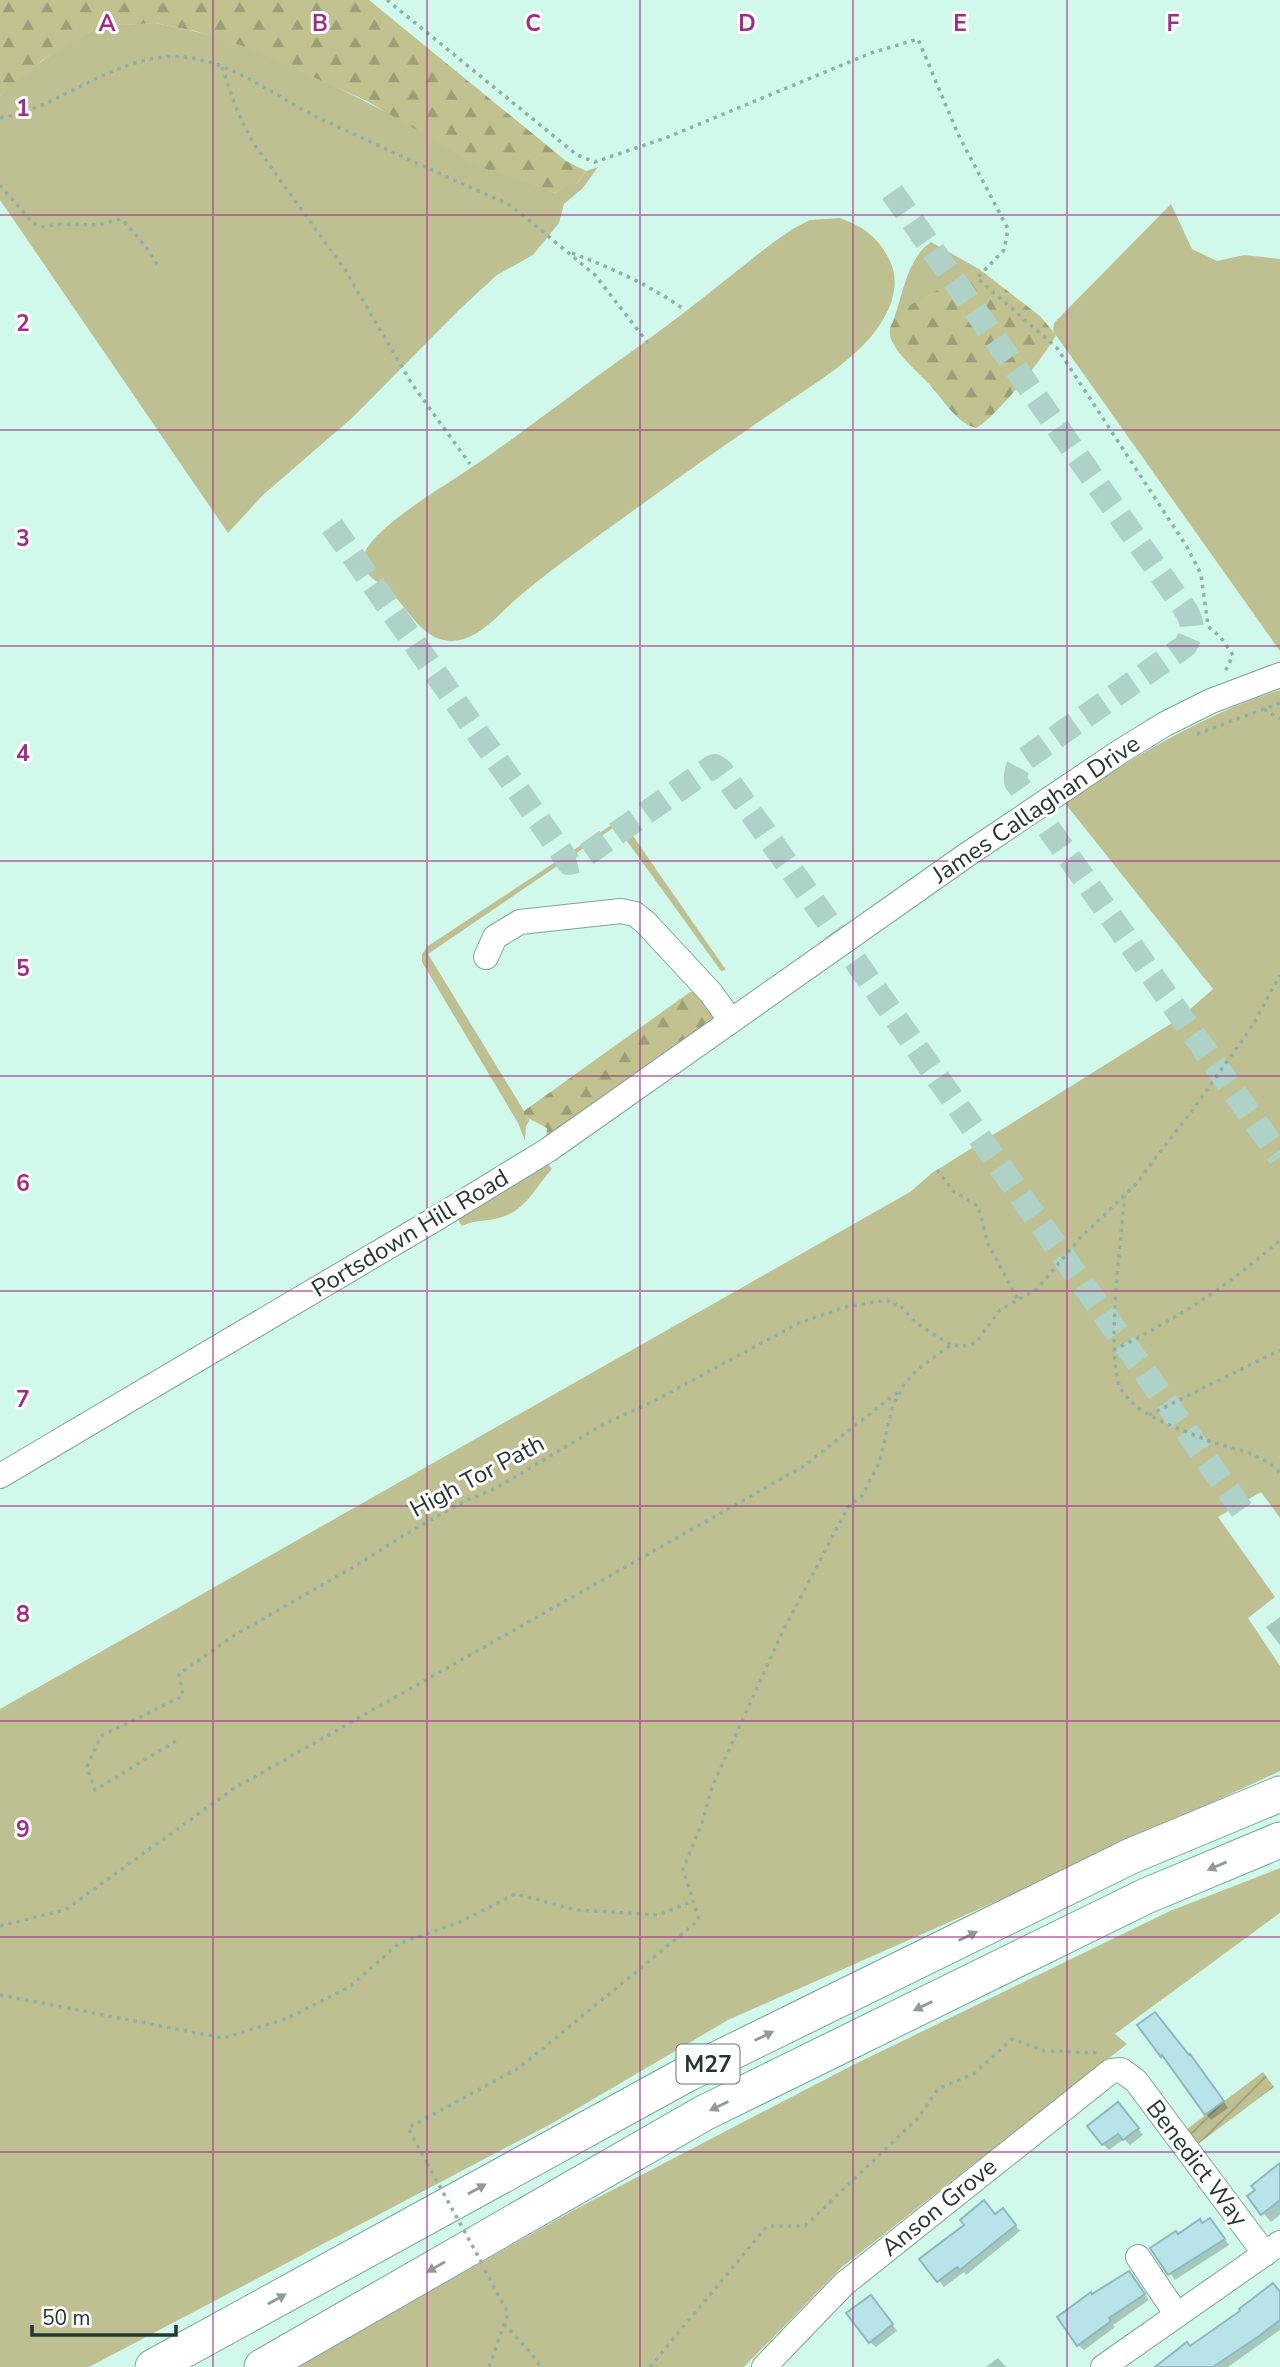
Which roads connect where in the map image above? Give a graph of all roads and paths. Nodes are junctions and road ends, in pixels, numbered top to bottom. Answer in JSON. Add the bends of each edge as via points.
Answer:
{"nodes":[{"id":1,"x":387,"y":0,"type":"edge"},
{"id":2,"x":222,"y":67,"type":"junction"},
{"id":3,"x":0,"y":118,"type":"edge"},
{"id":4,"x":0,"y":185,"type":"edge"},
{"id":5,"x":566,"y":251,"type":"junction"},
{"id":6,"x":159,"y":267,"type":"dead end"},
{"id":7,"x":682,"y":308,"type":"dead end"},
{"id":8,"x":648,"y":343,"type":"dead end"},
{"id":9,"x":470,"y":464,"type":"dead end"},
{"id":10,"x":1280,"y":675,"type":"edge"},
{"id":11,"x":1211,"y":701,"type":"junction"},
{"id":12,"x":1280,"y":702,"type":"edge"},
{"id":13,"x":1264,"y":709,"type":"junction"},
{"id":14,"x":1280,"y":719,"type":"edge"},
{"id":15,"x":1165,"y":724,"type":"junction"},
{"id":16,"x":486,"y":957,"type":"dead end"},
{"id":17,"x":806,"y":968,"type":"joint"},
{"id":18,"x":1280,"y":975,"type":"edge"},
{"id":19,"x":731,"y":1021,"type":"junction"},
{"id":20,"x":937,"y":1170,"type":"dead end"},
{"id":21,"x":1125,"y":1194,"type":"junction"},
{"id":22,"x":1280,"y":1240,"type":"edge"},
{"id":23,"x":1018,"y":1300,"type":"junction"},
{"id":24,"x":951,"y":1345,"type":"junction"},
{"id":25,"x":1280,"y":1350,"type":"edge"},
{"id":26,"x":1113,"y":1351,"type":"junction"},
{"id":27,"x":899,"y":1390,"type":"junction"},
{"id":28,"x":1149,"y":1415,"type":"junction"},
{"id":29,"x":1279,"y":1469,"type":"edge"},
{"id":30,"x":0,"y":1476,"type":"edge"},
{"id":31,"x":176,"y":1741,"type":"dead end"},
{"id":32,"x":1280,"y":1794,"type":"edge"},
{"id":33,"x":1280,"y":1840,"type":"edge"},
{"id":34,"x":693,"y":1901,"type":"junction"},
{"id":35,"x":0,"y":1927,"type":"edge"},
{"id":36,"x":0,"y":1995,"type":"edge"},
{"id":37,"x":1124,"y":2071,"type":"junction"},
{"id":38,"x":1272,"y":2248,"type":"edge"},
{"id":39,"x":1138,"y":2257,"type":"dead end"},
{"id":40,"x":1177,"y":2315,"type":"junction"},
{"id":41,"x":504,"y":2324,"type":"junction"},
{"id":42,"x":153,"y":2367,"type":"edge"},
{"id":43,"x":262,"y":2367,"type":"edge"},
{"id":44,"x":489,"y":2367,"type":"edge"},
{"id":45,"x":541,"y":2367,"type":"edge"},
{"id":46,"x":650,"y":2367,"type":"edge"},
{"id":47,"x":764,"y":2367,"type":"edge"},
{"id":48,"x":1103,"y":2367,"type":"edge"}],
"edges":[{"from":1,"to":11,"type":"path","via":[[578,155],[595,162],[918,39],[958,134],[1008,229],[1004,250],[977,278],[1057,348],[1194,560],[1204,587],[1208,626],[1233,654]]},
{"from":2,"to":3,"type":"path","via":[[179,56],[131,64],[35,109]]},
{"from":2,"to":5,"type":"path","via":[[301,109],[508,204]]},
{"from":2,"to":9,"type":"path","via":[[252,141],[345,270],[412,384]]},
{"from":4,"to":6,"type":"path","via":[[41,227],[98,225],[122,219]]},
{"from":5,"to":7,"type":"path","via":[[644,284]]},
{"from":5,"to":8,"type":"path","via":[[595,275]]},
{"from":10,"to":11,"type":"street","name":"James Callaghan Drive"},
{"from":11,"to":15,"type":"street","name":"James Callaghan Drive"},
{"from":12,"to":13,"type":"path"},
{"from":13,"to":14,"type":"path"},
{"from":13,"to":15,"type":"path","via":[[1185,740]]},
{"from":15,"to":17,"type":"street","name":"James Callaghan Drive","via":[[1042,802]]},
{"from":16,"to":19,"type":"street","via":[[495,937],[520,922],[629,912],[646,923]]},
{"from":17,"to":19,"type":"street","name":"Portsdown Hill Road"},
{"from":18,"to":21,"type":"path","via":[[1253,1025],[1202,1098]]},
{"from":19,"to":30,"type":"street","name":"Portsdown Hill Road","via":[[548,1150]]},
{"from":20,"to":23,"type":"path","via":[[953,1191],[978,1206],[988,1244]]},
{"from":21,"to":23,"type":"path","via":[[1037,1289]]},
{"from":21,"to":26,"type":"path"},
{"from":22,"to":26,"type":"path","via":[[1243,1273],[1188,1311]]},
{"from":23,"to":24,"type":"path","via":[[1000,1310],[977,1341],[968,1346]]},
{"from":24,"to":27,"type":"path","via":[[919,1368]]},
{"from":24,"to":31,"type":"path","name":"High Tor Path","via":[[916,1323],[900,1304],[887,1300],[846,1307],[799,1323],[604,1424],[235,1634],[179,1674],[183,1696],[101,1736],[87,1767],[95,1790]]},
{"from":25,"to":28,"type":"path"},
{"from":26,"to":28,"type":"path","via":[[1121,1390]]},
{"from":27,"to":34,"type":"path","via":[[879,1463],[862,1496],[848,1507],[782,1633],[712,1787],[683,1869]]},
{"from":27,"to":35,"type":"path","via":[[804,1466],[233,1789],[65,1910]]},
{"from":28,"to":29,"type":"path","via":[[1262,1457]]},
{"from":42,"to":32,"type":"highway","number":"M27","one_way":true,"via":[[687,2074],[1131,1856]]},
{"from":33,"to":43,"type":"highway","number":"M27","one_way":true,"via":[[1146,1896],[704,2113]]},
{"from":34,"to":36,"type":"path","via":[[659,1914],[577,1910],[515,1894],[460,1922],[398,1944],[351,1986],[286,2019],[223,2038]]},
{"from":34,"to":41,"type":"path","bridge":true,"via":[[699,1920],[519,2068],[408,2128],[508,2313]]},
{"from":37,"to":38,"type":"street","name":"Benedict Way"},
{"from":37,"to":46,"type":"path","via":[[1113,2055],[1045,2051],[1012,2039],[975,2073],[937,2089],[918,2118],[805,2226],[767,2226]]},
{"from":37,"to":47,"type":"street","name":"Anson Grove","via":[[1111,2071],[850,2279]]},
{"from":38,"to":40,"type":"street"},
{"from":39,"to":40,"type":"street"},
{"from":40,"to":48,"type":"street"},
{"from":41,"to":44,"type":"path"},
{"from":41,"to":45,"type":"path"}]}
